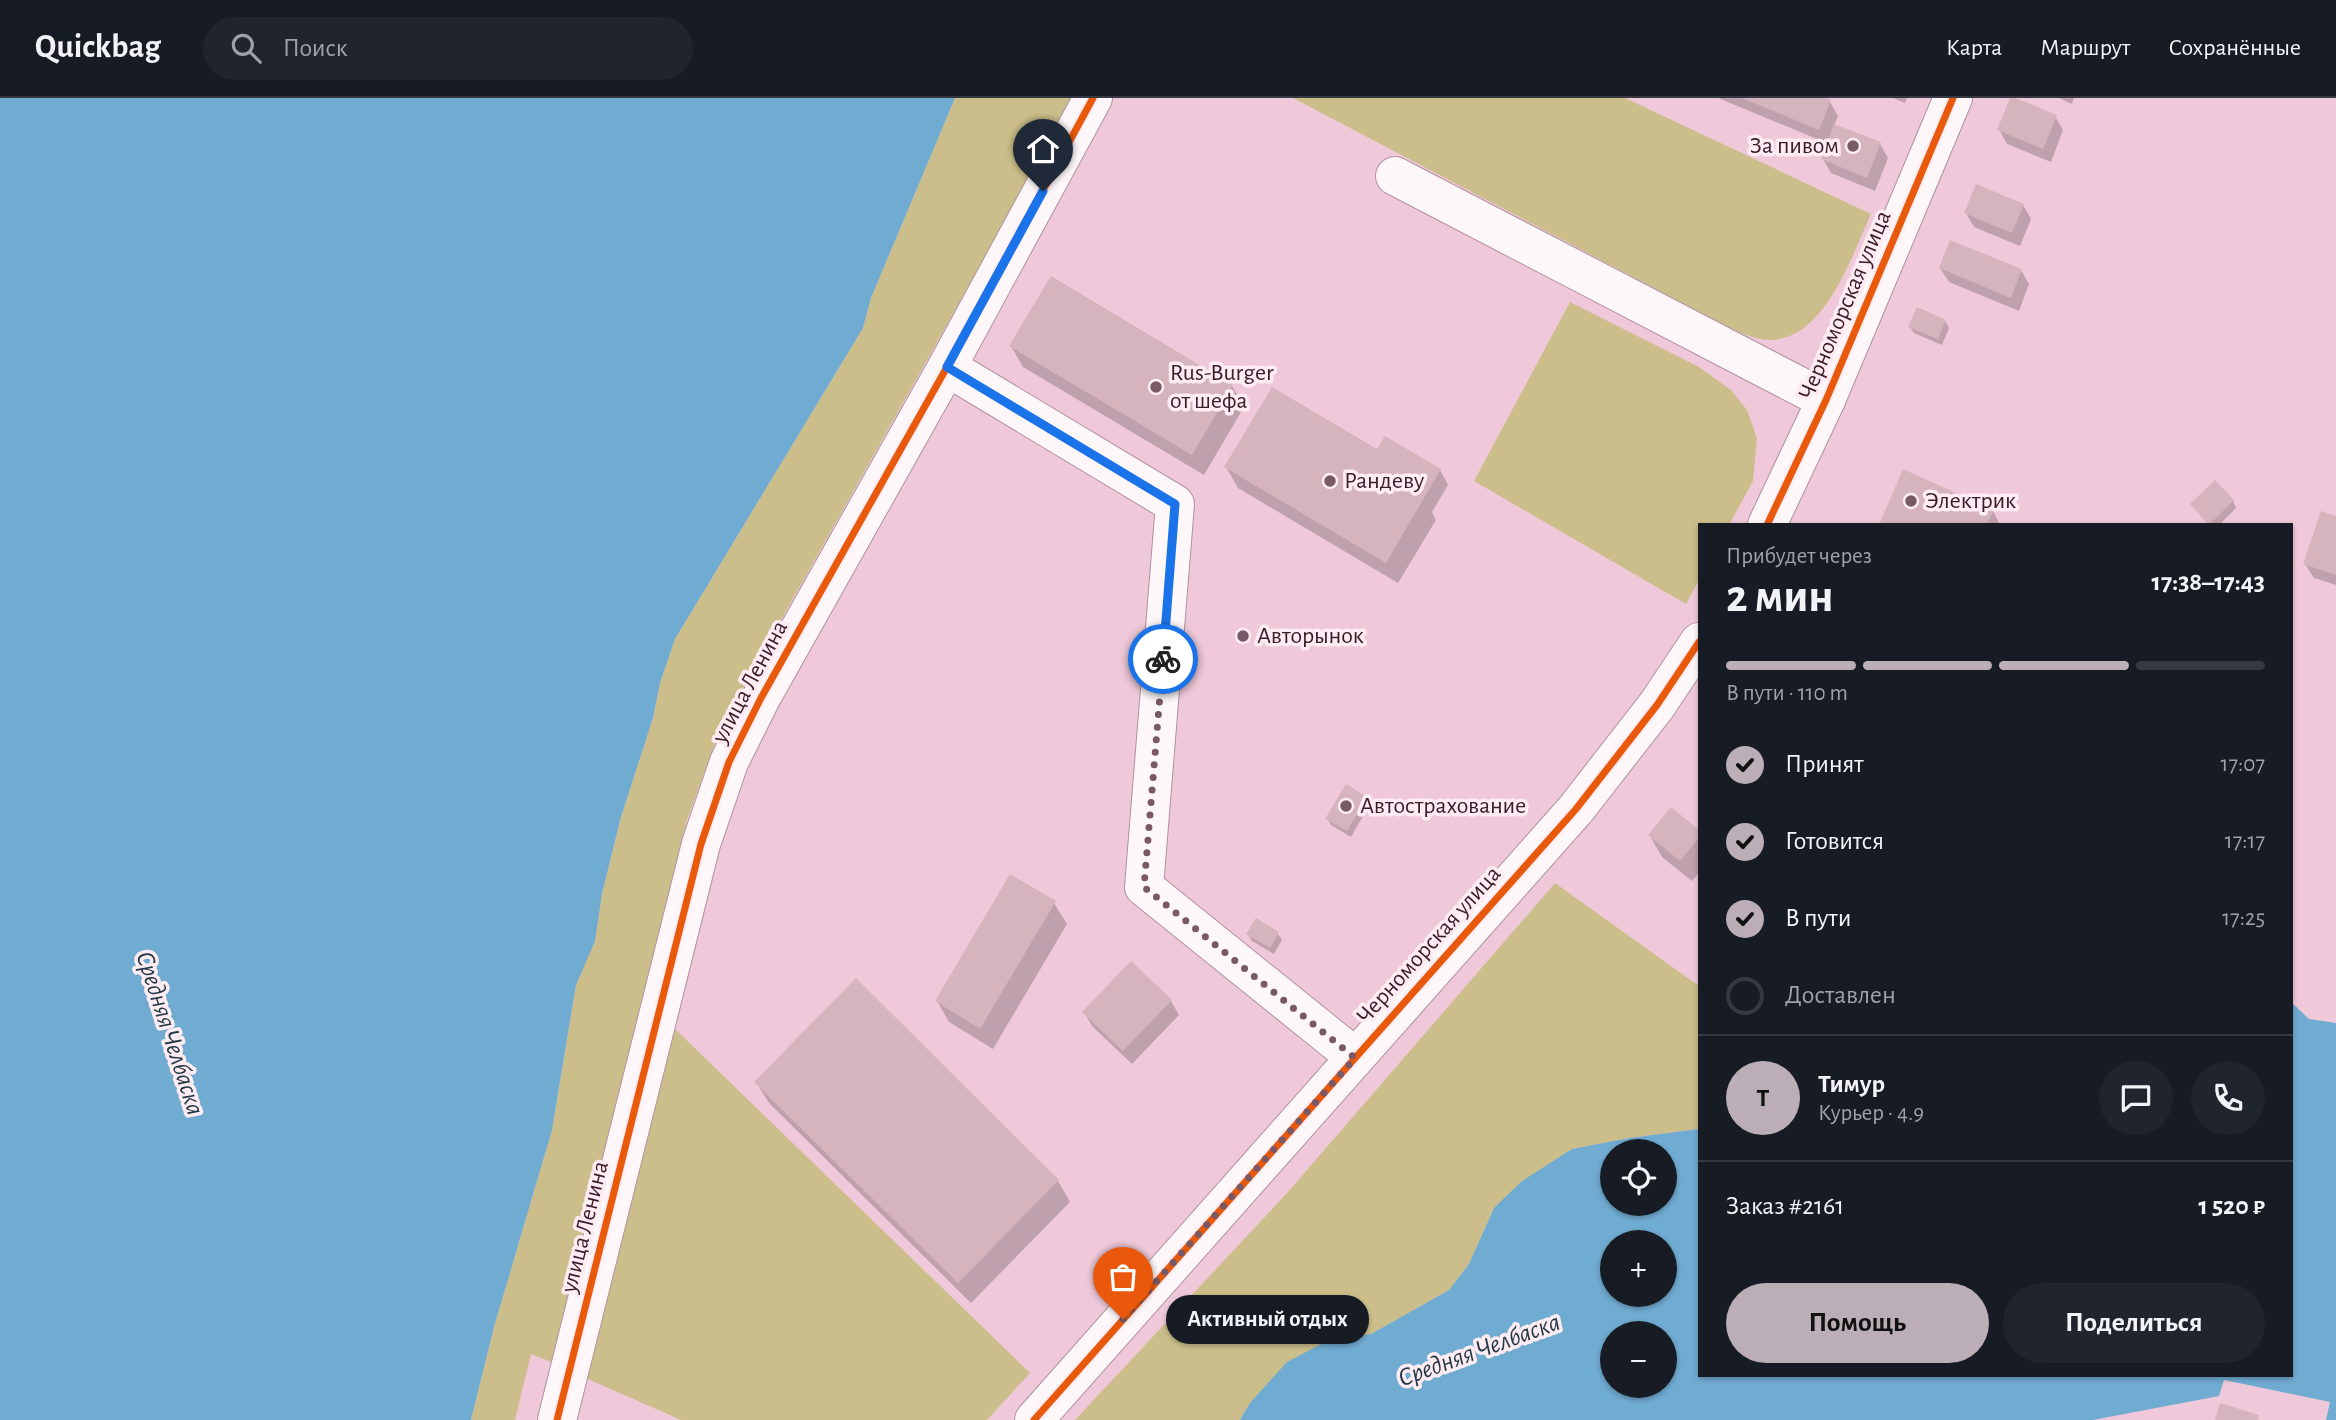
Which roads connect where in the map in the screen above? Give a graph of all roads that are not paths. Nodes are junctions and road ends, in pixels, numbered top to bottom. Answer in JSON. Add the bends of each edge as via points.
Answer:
{"nodes":[{"id":1,"x":1093,"y":98,"type":"edge"},
{"id":2,"x":1953,"y":98,"type":"edge"},
{"id":3,"x":1395,"y":176,"type":"dead end"},
{"id":4,"x":947,"y":367,"type":"junction"},
{"id":5,"x":1826,"y":400,"type":"junction"},
{"id":6,"x":1768,"y":523,"type":"edge"},
{"id":7,"x":1698,"y":644,"type":"edge"},
{"id":8,"x":1355,"y":1058,"type":"junction"},
{"id":9,"x":557,"y":1420,"type":"edge"},
{"id":10,"x":1034,"y":1420,"type":"edge"}],
"edges":[{"from":1,"to":4,"type":"street","name":"улица Ленина"},
{"from":2,"to":5,"type":"street","name":"Черноморская улица"},
{"from":3,"to":5,"type":"street"},
{"from":4,"to":8,"type":"street","via":[[1175,504],[1144,887]]},
{"from":4,"to":9,"type":"street","name":"улица Ленина","via":[[729,762],[701,844]]},
{"from":5,"to":6,"type":"street","name":"Черноморская улица"},
{"from":7,"to":8,"type":"street","name":"Черноморская улица","via":[[1576,809]]},
{"from":8,"to":10,"type":"street","name":"Черноморская улица"}]}
